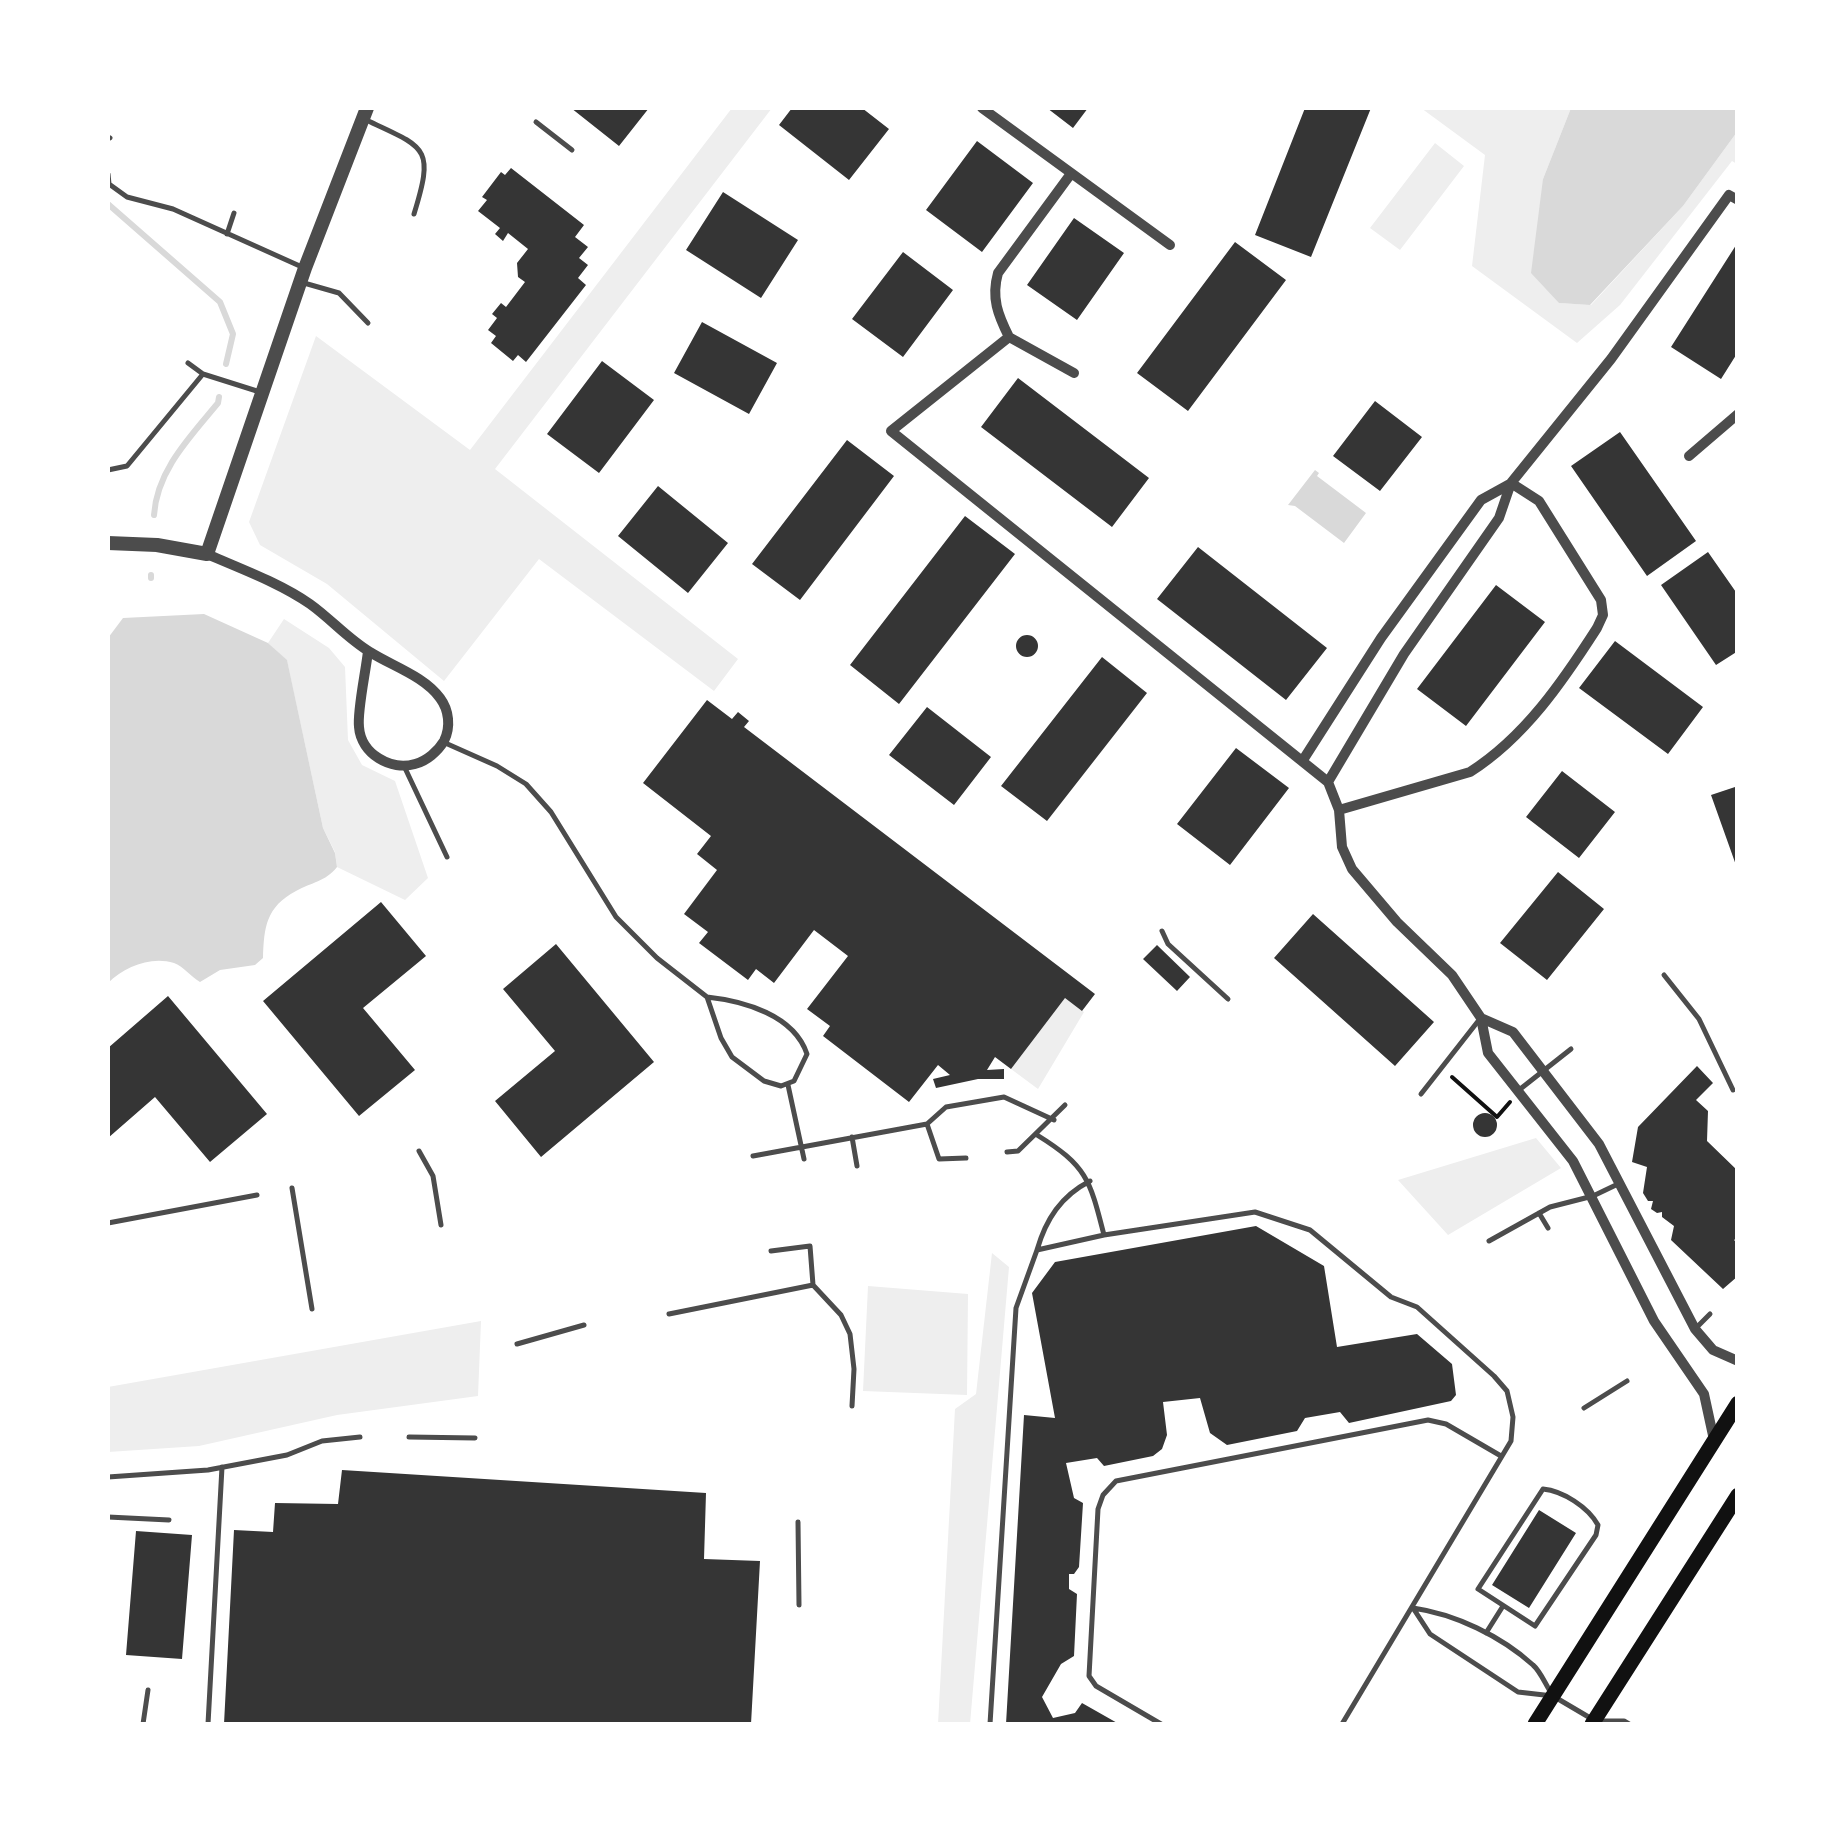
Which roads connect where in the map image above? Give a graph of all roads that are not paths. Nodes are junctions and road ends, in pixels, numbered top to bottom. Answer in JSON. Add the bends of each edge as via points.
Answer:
{"nodes":[{"id":1,"x":982,"y":108,"type":"edge"},
{"id":2,"x":364,"y":113,"type":"edge"},
{"id":3,"x":536,"y":122,"type":"dead end"},
{"id":4,"x":572,"y":150,"type":"dead end"},
{"id":5,"x":108,"y":174,"type":"edge"},
{"id":6,"x":1070,"y":175,"type":"junction"},
{"id":7,"x":1738,"y":200,"type":"edge"},
{"id":8,"x":234,"y":213,"type":"dead end"},
{"id":9,"x":414,"y":214,"type":"dead end"},
{"id":10,"x":227,"y":235,"type":"junction"},
{"id":11,"x":1170,"y":245,"type":"dead end"},
{"id":12,"x":303,"y":275,"type":"junction"},
{"id":13,"x":368,"y":324,"type":"dead end"},
{"id":14,"x":1009,"y":337,"type":"junction"},
{"id":15,"x":188,"y":363,"type":"dead end"},
{"id":16,"x":1074,"y":373,"type":"dead end"},
{"id":17,"x":203,"y":374,"type":"junction"},
{"id":18,"x":263,"y":393,"type":"junction"},
{"id":19,"x":1738,"y":414,"type":"edge"},
{"id":20,"x":1689,"y":456,"type":"dead end"},
{"id":21,"x":108,"y":470,"type":"edge"},
{"id":22,"x":1511,"y":483,"type":"junction"},
{"id":23,"x":108,"y":543,"type":"edge"},
{"id":24,"x":208,"y":554,"type":"junction"},
{"id":25,"x":368,"y":651,"type":"junction"},
{"id":26,"x":444,"y":742,"type":"junction"},
{"id":27,"x":1303,"y":760,"type":"junction"},
{"id":28,"x":404,"y":766,"type":"junction"},
{"id":29,"x":1328,"y":782,"type":"junction"},
{"id":30,"x":1339,"y":810,"type":"junction"},
{"id":31,"x":448,"y":857,"type":"dead end"},
{"id":32,"x":1162,"y":931,"type":"dead end"},
{"id":33,"x":1664,"y":975,"type":"dead end"},
{"id":34,"x":707,"y":997,"type":"junction"},
{"id":35,"x":1228,"y":999,"type":"dead end"},
{"id":36,"x":1480,"y":1018,"type":"junction"},
{"id":37,"x":1571,"y":1049,"type":"dead end"},
{"id":38,"x":1544,"y":1072,"type":"junction"},
{"id":39,"x":788,"y":1085,"type":"junction"},
{"id":40,"x":1520,"y":1090,"type":"junction"},
{"id":41,"x":1733,"y":1090,"type":"dead end"},
{"id":42,"x":1421,"y":1094,"type":"dead end"},
{"id":43,"x":1065,"y":1105,"type":"dead end"},
{"id":44,"x":1054,"y":1120,"type":"junction"},
{"id":45,"x":927,"y":1124,"type":"junction"},
{"id":46,"x":1037,"y":1134,"type":"junction"},
{"id":47,"x":852,"y":1137,"type":"junction"},
{"id":48,"x":802,"y":1146,"type":"junction"},
{"id":49,"x":419,"y":1151,"type":"dead end"},
{"id":50,"x":1006,"y":1152,"type":"dead end"},
{"id":51,"x":753,"y":1156,"type":"dead end"},
{"id":52,"x":966,"y":1158,"type":"dead end"},
{"id":53,"x":804,"y":1159,"type":"dead end"},
{"id":54,"x":857,"y":1166,"type":"dead end"},
{"id":55,"x":1090,"y":1181,"type":"junction"},
{"id":56,"x":1621,"y":1182,"type":"junction"},
{"id":57,"x":292,"y":1188,"type":"dead end"},
{"id":58,"x":257,"y":1195,"type":"dead end"},
{"id":59,"x":1593,"y":1196,"type":"junction"},
{"id":60,"x":1539,"y":1213,"type":"junction"},
{"id":61,"x":108,"y":1224,"type":"edge"},
{"id":62,"x":442,"y":1225,"type":"dead end"},
{"id":63,"x":1548,"y":1228,"type":"dead end"},
{"id":64,"x":1104,"y":1235,"type":"junction"},
{"id":65,"x":1489,"y":1242,"type":"dead end"},
{"id":66,"x":1037,"y":1250,"type":"junction"},
{"id":67,"x":771,"y":1251,"type":"dead end"},
{"id":68,"x":814,"y":1285,"type":"junction"},
{"id":69,"x":312,"y":1309,"type":"dead end"},
{"id":70,"x":669,"y":1314,"type":"dead end"},
{"id":71,"x":1710,"y":1314,"type":"dead end"},
{"id":72,"x":584,"y":1325,"type":"dead end"},
{"id":73,"x":1695,"y":1328,"type":"junction"},
{"id":74,"x":517,"y":1344,"type":"dead end"},
{"id":75,"x":1738,"y":1361,"type":"edge"},
{"id":76,"x":1627,"y":1381,"type":"dead end"},
{"id":77,"x":1738,"y":1404,"type":"edge"},
{"id":78,"x":852,"y":1406,"type":"dead end"},
{"id":79,"x":1584,"y":1408,"type":"dead end"},
{"id":80,"x":360,"y":1437,"type":"dead end"},
{"id":81,"x":409,"y":1437,"type":"dead end"},
{"id":82,"x":475,"y":1438,"type":"dead end"},
{"id":83,"x":1714,"y":1440,"type":"junction"},
{"id":84,"x":1502,"y":1456,"type":"junction"},
{"id":85,"x":222,"y":1467,"type":"junction"},
{"id":86,"x":108,"y":1477,"type":"edge"},
{"id":87,"x":1738,"y":1495,"type":"edge"},
{"id":88,"x":108,"y":1517,"type":"edge"},
{"id":89,"x":169,"y":1520,"type":"dead end"},
{"id":90,"x":798,"y":1522,"type":"dead end"},
{"id":91,"x":799,"y":1605,"type":"dead end"},
{"id":92,"x":1503,"y":1606,"type":"junction"},
{"id":93,"x":1412,"y":1608,"type":"junction"},
{"id":94,"x":1486,"y":1634,"type":"junction"},
{"id":95,"x":148,"y":1690,"type":"dead end"},
{"id":96,"x":1553,"y":1696,"type":"junction"},
{"id":97,"x":1594,"y":1723,"type":"edge"},
{"id":98,"x":143,"y":1724,"type":"edge"},
{"id":99,"x":208,"y":1724,"type":"edge"},
{"id":100,"x":990,"y":1724,"type":"edge"},
{"id":101,"x":1161,"y":1724,"type":"edge"},
{"id":102,"x":1342,"y":1724,"type":"edge"},
{"id":103,"x":1535,"y":1724,"type":"edge"},
{"id":104,"x":1629,"y":1724,"type":"edge"}],
"edges":[{"from":1,"to":6,"type":"street"},
{"from":2,"to":9,"type":"lane","via":[[423,157],[426,173]]},
{"from":2,"to":12,"type":"street"},
{"from":3,"to":4,"type":"lane"},
{"from":5,"to":10,"type":"lane","via":[[109,184],[127,197],[173,209]]},
{"from":6,"to":11,"type":"street"},
{"from":6,"to":14,"type":"street","via":[[998,273],[996,313]]},
{"from":7,"to":22,"type":"street","via":[[1728,195],[1611,360]]},
{"from":8,"to":10,"type":"lane"},
{"from":10,"to":12,"type":"lane"},
{"from":12,"to":13,"type":"lane","via":[[340,293]]},
{"from":12,"to":18,"type":"street"},
{"from":14,"to":16,"type":"street"},
{"from":14,"to":27,"type":"street","via":[[891,431]]},
{"from":15,"to":17,"type":"lane"},
{"from":17,"to":18,"type":"lane"},
{"from":17,"to":21,"type":"lane","via":[[127,466]]},
{"from":18,"to":24,"type":"street"},
{"from":19,"to":20,"type":"street"},
{"from":22,"to":27,"type":"street","via":[[1481,500]]},
{"from":22,"to":29,"type":"street","via":[[1499,518],[1404,654]]},
{"from":22,"to":30,"type":"street","via":[[1539,500],[1601,600],[1597,628],[1547,699],[1488,761]]},
{"from":23,"to":24,"type":"street"},
{"from":24,"to":25,"type":"street","via":[[307,602]]},
{"from":25,"to":26,"type":"street","via":[[440,697],[448,714]]},
{"from":25,"to":28,"type":"street","via":[[358,726],[370,752]]},
{"from":26,"to":28,"type":"street","via":[[424,762]]},
{"from":26,"to":34,"type":"lane","via":[[526,784],[552,812],[616,917]]},
{"from":27,"to":29,"type":"street"},
{"from":28,"to":31,"type":"lane"},
{"from":29,"to":30,"type":"street"},
{"from":30,"to":36,"type":"street","via":[[1342,848],[1352,869],[1452,975]]},
{"from":32,"to":35,"type":"lane"},
{"from":33,"to":41,"type":"lane","via":[[1698,1019]]},
{"from":34,"to":39,"type":"lane","via":[[732,1057],[764,1082]]},
{"from":34,"to":39,"type":"lane","via":[[766,1012],[802,1042],[805,1064]]},
{"from":36,"to":38,"type":"street","via":[[1513,1032]]},
{"from":36,"to":40,"type":"street","via":[[1488,1053]]},
{"from":36,"to":42,"type":"lane"},
{"from":37,"to":38,"type":"lane"},
{"from":38,"to":40,"type":"lane"},
{"from":38,"to":56,"type":"street"},
{"from":39,"to":48,"type":"lane"},
{"from":40,"to":59,"type":"street"},
{"from":43,"to":44,"type":"lane"},
{"from":44,"to":45,"type":"lane","via":[[1004,1097],[946,1106]]},
{"from":44,"to":46,"type":"lane"},
{"from":45,"to":47,"type":"lane"},
{"from":45,"to":52,"type":"lane","via":[[939,1159]]},
{"from":46,"to":50,"type":"lane","via":[[1018,1151]]},
{"from":46,"to":55,"type":"lane"},
{"from":47,"to":48,"type":"lane"},
{"from":47,"to":54,"type":"lane"},
{"from":48,"to":51,"type":"lane"},
{"from":48,"to":53,"type":"lane"},
{"from":49,"to":62,"type":"lane","via":[[433,1176]]},
{"from":55,"to":64,"type":"lane"},
{"from":55,"to":66,"type":"lane","via":[[1071,1190]]},
{"from":56,"to":59,"type":"lane"},
{"from":56,"to":73,"type":"street"},
{"from":57,"to":69,"type":"lane"},
{"from":58,"to":61,"type":"lane"},
{"from":59,"to":60,"type":"lane"},
{"from":59,"to":83,"type":"street","via":[[1654,1321],[1704,1394]]},
{"from":60,"to":63,"type":"lane"},
{"from":60,"to":65,"type":"lane"},
{"from":64,"to":66,"type":"lane"},
{"from":64,"to":84,"type":"lane","via":[[1255,1212],[1310,1230],[1391,1297],[1417,1308],[1508,1391],[1513,1433]]},
{"from":66,"to":100,"type":"lane","via":[[1016,1308]]},
{"from":67,"to":68,"type":"lane","via":[[810,1246]]},
{"from":68,"to":70,"type":"lane"},
{"from":68,"to":78,"type":"lane","via":[[850,1334]]},
{"from":71,"to":73,"type":"lane"},
{"from":72,"to":74,"type":"lane"},
{"from":73,"to":75,"type":"street","via":[[1721,1356]]},
{"from":76,"to":79,"type":"lane"},
{"from":77,"to":83,"type":"main road"},
{"from":80,"to":85,"type":"lane"},
{"from":81,"to":82,"type":"lane"},
{"from":83,"to":96,"type":"main road"},
{"from":84,"to":93,"type":"lane"},
{"from":84,"to":101,"type":"lane","via":[[1428,1420],[1116,1481],[1098,1508],[1089,1676]]},
{"from":85,"to":86,"type":"lane"},
{"from":85,"to":99,"type":"lane"},
{"from":87,"to":97,"type":"main road"},
{"from":88,"to":89,"type":"lane"},
{"from":90,"to":91,"type":"lane"},
{"from":92,"to":92,"type":"lane","via":[[1535,1626],[1596,1535],[1592,1515],[1556,1490],[1543,1489],[1535,1497],[1478,1589]]},
{"from":92,"to":94,"type":"lane"},
{"from":93,"to":94,"type":"lane","via":[[1442,1612]]},
{"from":93,"to":96,"type":"lane","via":[[1430,1634],[1518,1692]]},
{"from":93,"to":102,"type":"lane"},
{"from":94,"to":96,"type":"lane","via":[[1535,1666]]},
{"from":95,"to":98,"type":"lane"},
{"from":96,"to":97,"type":"lane"},
{"from":96,"to":103,"type":"main road"},
{"from":97,"to":104,"type":"lane"}]}
